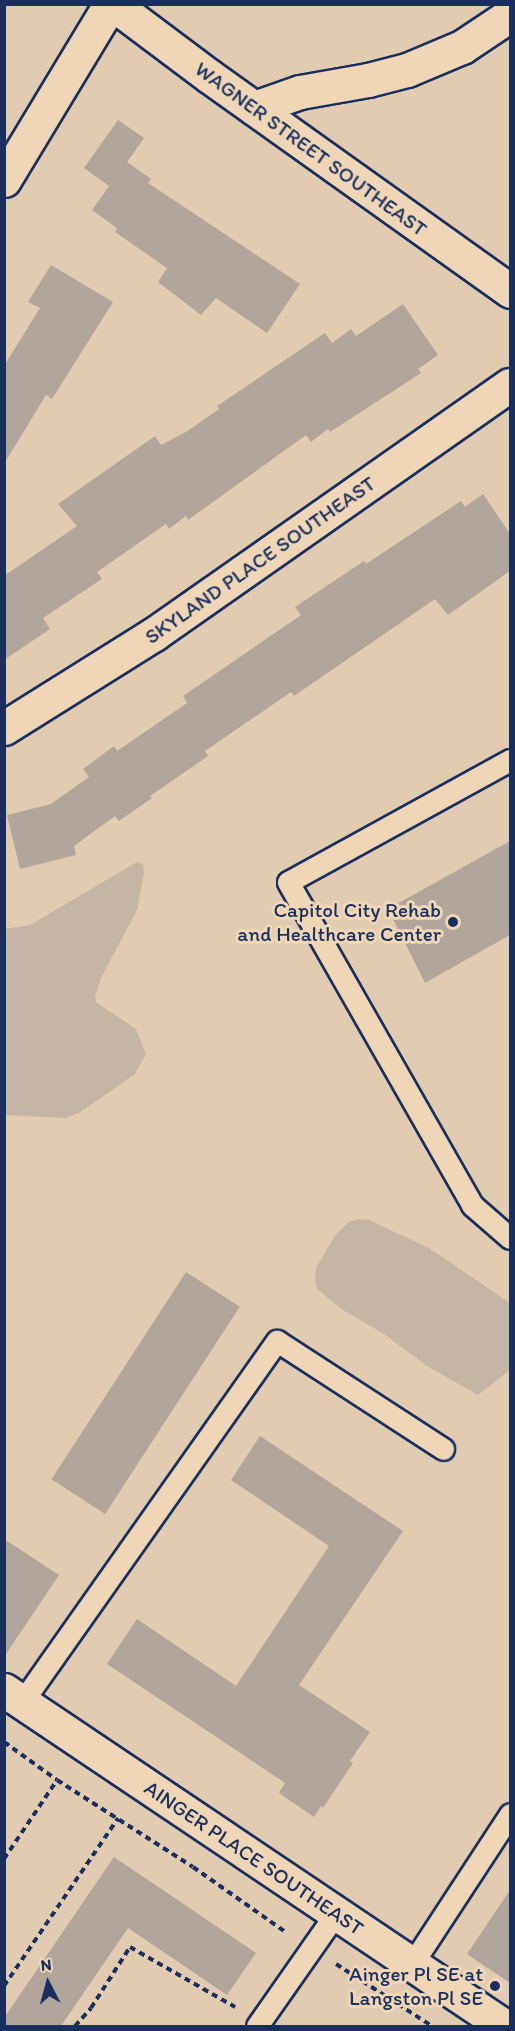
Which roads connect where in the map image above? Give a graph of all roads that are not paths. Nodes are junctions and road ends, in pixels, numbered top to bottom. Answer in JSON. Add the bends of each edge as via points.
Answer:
{"nodes":[{"id":1,"x":112,"y":4,"type":"edge"},
{"id":2,"x":510,"y":15,"type":"edge"},
{"id":3,"x":254,"y":108,"type":"junction"},
{"id":4,"x":4,"y":180,"type":"edge"},
{"id":5,"x":510,"y":291,"type":"edge"},
{"id":6,"x":510,"y":386,"type":"edge"},
{"id":7,"x":4,"y":728,"type":"edge"},
{"id":8,"x":510,"y":760,"type":"edge"},
{"id":9,"x":510,"y":1238,"type":"edge"},
{"id":10,"x":443,"y":1449,"type":"dead end"},
{"id":11,"x":13,"y":1696,"type":"edge"},
{"id":12,"x":510,"y":1814,"type":"edge"},
{"id":13,"x":336,"y":1913,"type":"junction"},
{"id":14,"x":412,"y":1964,"type":"junction"},
{"id":15,"x":257,"y":2026,"type":"edge"},
{"id":16,"x":504,"y":2026,"type":"edge"}],
"edges":[{"from":1,"to":3,"type":"street","name":"WAGNER STREET SOUTHEAST"},
{"from":1,"to":4,"type":"street"},
{"from":2,"to":3,"type":"street","via":[[462,47],[407,70],[300,92]]},
{"from":3,"to":5,"type":"street","name":"WAGNER STREET SOUTHEAST"},
{"from":6,"to":7,"type":"street","name":"SKYLAND PLACE SOUTHEAST","via":[[154,634]]},
{"from":8,"to":9,"type":"lane","via":[[288,882],[472,1205]]},
{"from":10,"to":11,"type":"lane","via":[[277,1341]]},
{"from":11,"to":13,"type":"street","name":"AINGER PLACE SOUTHEAST"},
{"from":12,"to":14,"type":"lane"},
{"from":13,"to":14,"type":"street","name":"AINGER PLACE SOUTHEAST"},
{"from":13,"to":15,"type":"lane"},
{"from":14,"to":16,"type":"street","name":"AINGER PLACE SOUTHEAST"}]}
